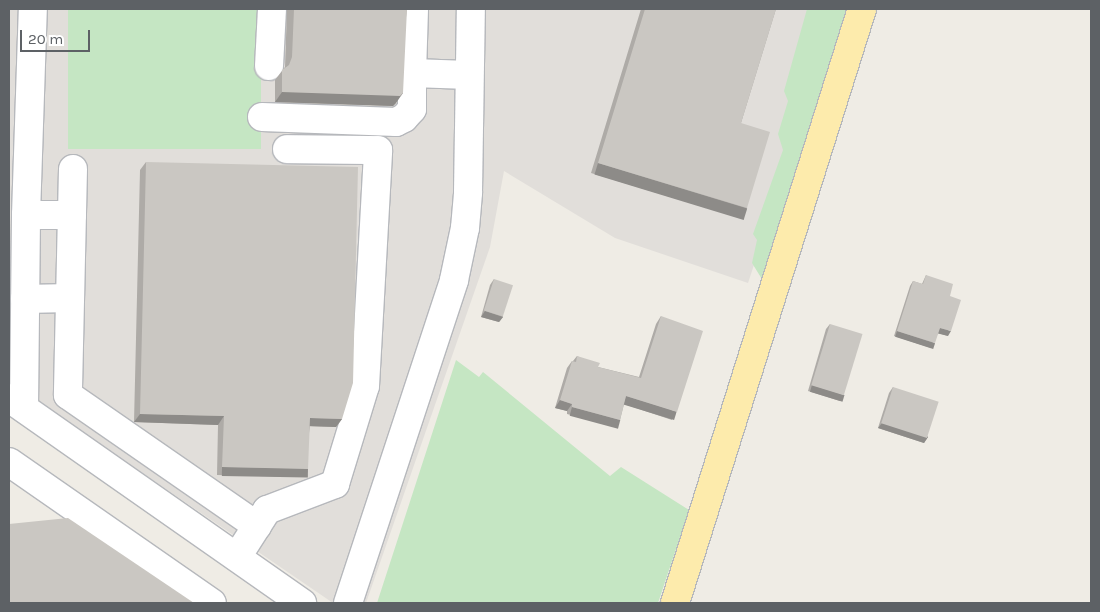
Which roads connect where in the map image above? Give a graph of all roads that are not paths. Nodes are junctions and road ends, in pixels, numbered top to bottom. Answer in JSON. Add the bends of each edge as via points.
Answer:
{"nodes":[{"id":1,"x":33,"y":9,"type":"edge"},
{"id":2,"x":272,"y":9,"type":"edge"},
{"id":3,"x":414,"y":9,"type":"edge"},
{"id":4,"x":471,"y":9,"type":"edge"},
{"id":5,"x":862,"y":9,"type":"edge"},
{"id":6,"x":269,"y":66,"type":"dead end"},
{"id":7,"x":412,"y":73,"type":"junction"},
{"id":8,"x":469,"y":75,"type":"junction"},
{"id":9,"x":262,"y":117,"type":"dead end"},
{"id":10,"x":287,"y":149,"type":"dead end"},
{"id":11,"x":73,"y":169,"type":"dead end"},
{"id":12,"x":26,"y":215,"type":"junction"},
{"id":13,"x":72,"y":215,"type":"junction"},
{"id":14,"x":70,"y":298,"type":"junction"},
{"id":15,"x":25,"y":299,"type":"junction"},
{"id":16,"x":16,"y":403,"type":"edge"},
{"id":17,"x":9,"y":462,"type":"edge"},
{"id":18,"x":257,"y":526,"type":"junction"},
{"id":19,"x":237,"y":558,"type":"junction"},
{"id":20,"x":212,"y":603,"type":"edge"},
{"id":21,"x":302,"y":603,"type":"edge"},
{"id":22,"x":348,"y":603,"type":"edge"},
{"id":23,"x":675,"y":603,"type":"edge"}],
"edges":[{"from":1,"to":12,"type":"street"},
{"from":2,"to":6,"type":"street"},
{"from":3,"to":7,"type":"street"},
{"from":4,"to":8,"type":"street"},
{"from":5,"to":23,"type":"main road"},
{"from":7,"to":8,"type":"street"},
{"from":7,"to":9,"type":"street","via":[[412,109],[396,122]]},
{"from":8,"to":22,"type":"street","via":[[468,192],[465,228],[454,280]]},
{"from":10,"to":18,"type":"street","via":[[378,150],[365,386],[335,484],[267,510]]},
{"from":11,"to":13,"type":"street"},
{"from":12,"to":13,"type":"street"},
{"from":12,"to":15,"type":"street"},
{"from":13,"to":14,"type":"street"},
{"from":14,"to":15,"type":"street"},
{"from":14,"to":18,"type":"street","via":[[68,395]]},
{"from":15,"to":16,"type":"street"},
{"from":16,"to":19,"type":"street"},
{"from":17,"to":20,"type":"street"},
{"from":18,"to":19,"type":"street"},
{"from":19,"to":21,"type":"street"}]}
